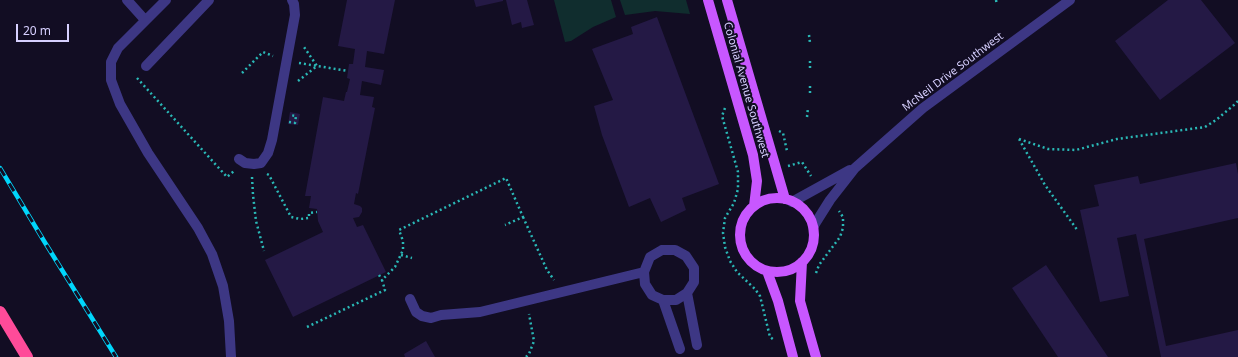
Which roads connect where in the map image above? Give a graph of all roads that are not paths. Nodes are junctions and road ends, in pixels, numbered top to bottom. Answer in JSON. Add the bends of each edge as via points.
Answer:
{"nodes":[{"id":1,"x":127,"y":0,"type":"edge"},
{"id":2,"x":166,"y":0,"type":"edge"},
{"id":3,"x":209,"y":0,"type":"edge"},
{"id":4,"x":292,"y":0,"type":"edge"},
{"id":5,"x":708,"y":0,"type":"edge"},
{"id":6,"x":727,"y":0,"type":"edge"},
{"id":7,"x":1070,"y":0,"type":"edge"},
{"id":8,"x":145,"y":20,"type":"junction"},
{"id":9,"x":146,"y":66,"type":"dead end"},
{"id":10,"x":239,"y":164,"type":"road end"},
{"id":11,"x":855,"y":168,"type":"junction"},
{"id":12,"x":789,"y":200,"type":"junction"},
{"id":13,"x":754,"y":206,"type":"junction"},
{"id":14,"x":813,"y":227,"type":"junction"},
{"id":15,"x":802,"y":262,"type":"junction"},
{"id":16,"x":767,"y":271,"type":"junction"},
{"id":17,"x":644,"y":272,"type":"junction"},
{"id":18,"x":687,"y":293,"type":"junction"},
{"id":19,"x":410,"y":299,"type":"dead end"},
{"id":20,"x":663,"y":300,"type":"junction"},
{"id":21,"x":0,"y":312,"type":"edge"},
{"id":22,"x":697,"y":345,"type":"dead end"},
{"id":23,"x":680,"y":349,"type":"dead end"},
{"id":24,"x":27,"y":357,"type":"edge"},
{"id":25,"x":231,"y":357,"type":"edge"},
{"id":26,"x":794,"y":357,"type":"edge"},
{"id":27,"x":816,"y":357,"type":"edge"}],
"edges":[{"from":1,"to":8,"type":"street"},
{"from":2,"to":8,"type":"street"},
{"from":3,"to":9,"type":"street"},
{"from":4,"to":10,"type":"street","via":[[295,15],[268,153],[261,163]]},
{"from":5,"to":13,"type":"main road","name":"Colonial Avenue Southwest","via":[[754,154],[757,181]]},
{"from":6,"to":12,"type":"main road","name":"Colonial Avenue Southwest"},
{"from":7,"to":11,"type":"street","name":"McNeil Drive Southwest","via":[[923,108]]},
{"from":8,"to":25,"type":"street","via":[[118,48],[111,62],[111,80],[120,104],[148,153],[198,228],[212,254],[223,286],[229,321]]},
{"from":11,"to":12,"type":"street","name":"McNeil Drive Southwest"},
{"from":11,"to":14,"type":"street","name":"McNeil Drive Southwest"},
{"from":12,"to":13,"type":"main road","via":[[773,198]]},
{"from":12,"to":14,"type":"main road","via":[[805,211]]},
{"from":13,"to":16,"type":"main road","name":"Colonial Avenue Southwest","via":[[744,217],[740,228],[740,241],[744,253],[752,263]]},
{"from":14,"to":15,"type":"main road","via":[[813,245],[808,257]]},
{"from":15,"to":16,"type":"main road","via":[[787,272]]},
{"from":15,"to":27,"type":"main road","via":[[800,301]]},
{"from":16,"to":26,"type":"main road"},
{"from":17,"to":18,"type":"street","via":[[650,258],[662,250],[675,250],[686,256],[694,268],[694,282]]},
{"from":17,"to":19,"type":"street","via":[[480,312],[431,318],[416,312]]},
{"from":17,"to":20,"type":"street","via":[[645,284],[652,295]]},
{"from":18,"to":20,"type":"street","via":[[676,300]]},
{"from":18,"to":22,"type":"street"},
{"from":20,"to":23,"type":"street"},
{"from":21,"to":24,"type":"highway"}]}
